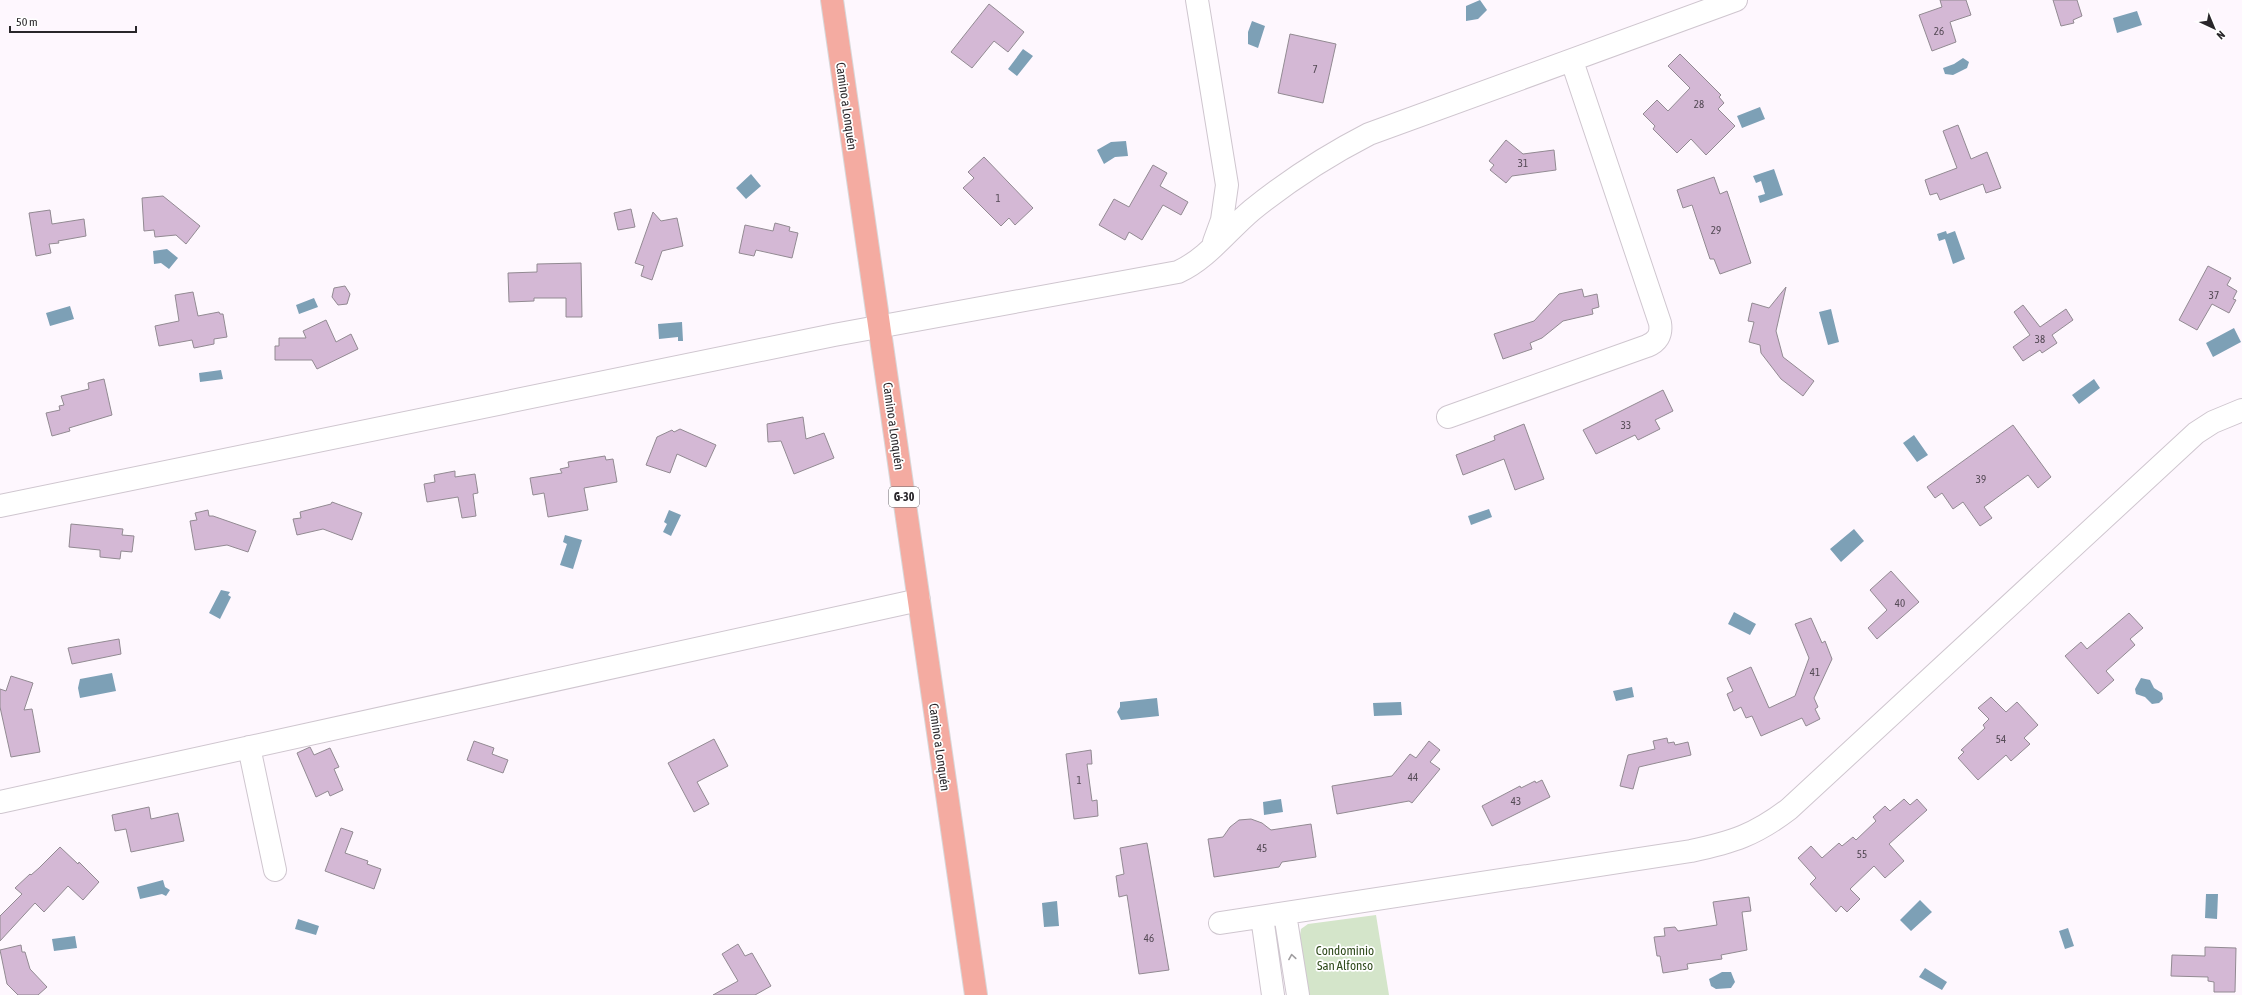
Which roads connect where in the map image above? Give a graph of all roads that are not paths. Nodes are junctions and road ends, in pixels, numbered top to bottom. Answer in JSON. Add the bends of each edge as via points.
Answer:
{"nodes":[{"id":1,"x":832,"y":0,"type":"edge"},
{"id":2,"x":1197,"y":0,"type":"edge"},
{"id":3,"x":1736,"y":0,"type":"edge"},
{"id":4,"x":1572,"y":61,"type":"junction"},
{"id":5,"x":1212,"y":247,"type":"junction"},
{"id":6,"x":880,"y":327,"type":"junction"},
{"id":7,"x":2242,"y":410,"type":"edge"},
{"id":8,"x":1448,"y":417,"type":"dead end"},
{"id":9,"x":0,"y":506,"type":"edge"},
{"id":10,"x":919,"y":600,"type":"junction"},
{"id":11,"x":249,"y":747,"type":"junction"},
{"id":12,"x":0,"y":802,"type":"edge"},
{"id":13,"x":275,"y":870,"type":"dead end"},
{"id":14,"x":1285,"y":914,"type":"junction"},
{"id":15,"x":1262,"y":917,"type":"junction"},
{"id":16,"x":1220,"y":923,"type":"dead end"},
{"id":17,"x":976,"y":995,"type":"edge"},
{"id":18,"x":1273,"y":995,"type":"edge"},
{"id":19,"x":1298,"y":995,"type":"edge"}],
"edges":[{"from":1,"to":6,"type":"main road","name":"Camino a Lonquén","number":"G-30"},
{"from":2,"to":5,"type":"street","via":[[1227,185],[1222,220]]},
{"from":3,"to":4,"type":"street"},
{"from":4,"to":5,"type":"street","via":[[1399,121],[1363,137],[1277,192]]},
{"from":4,"to":8,"type":"street","via":[[1660,323],[1660,335],[1655,342],[1647,346]]},
{"from":5,"to":6,"type":"street","via":[[1195,263],[1166,275]]},
{"from":6,"to":9,"type":"street"},
{"from":6,"to":10,"type":"main road","name":"Camino a Lonquén","number":"G-30"},
{"from":7,"to":14,"type":"street","via":[[2213,422],[2196,433],[1789,808],[1748,836],[1691,851]]},
{"from":10,"to":11,"type":"street"},
{"from":10,"to":17,"type":"main road","name":"Camino a Lonquén","number":"G-30"},
{"from":11,"to":12,"type":"street"},
{"from":11,"to":13,"type":"street"},
{"from":14,"to":15,"type":"street"},
{"from":19,"to":14,"type":"street","one_way":true},
{"from":15,"to":16,"type":"street"},
{"from":15,"to":18,"type":"street"}]}
